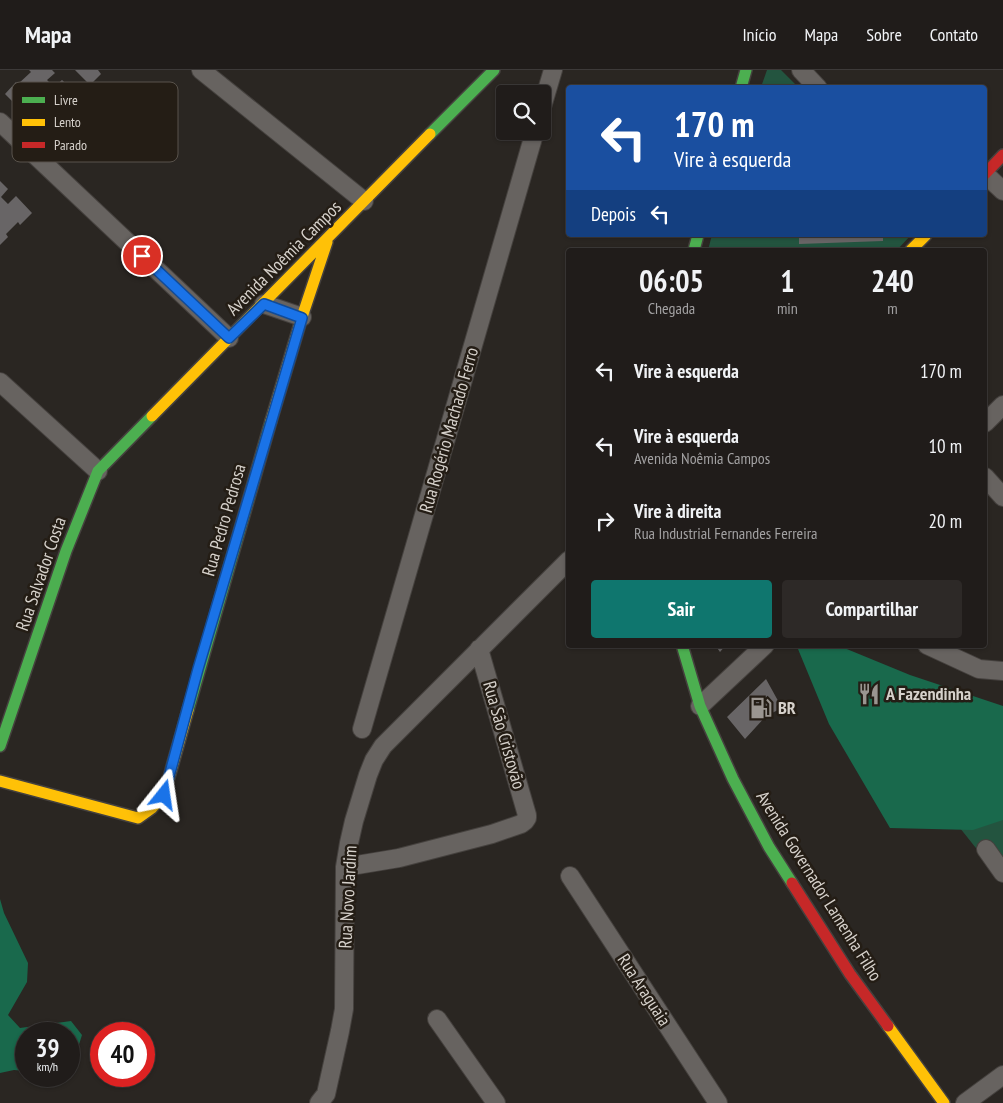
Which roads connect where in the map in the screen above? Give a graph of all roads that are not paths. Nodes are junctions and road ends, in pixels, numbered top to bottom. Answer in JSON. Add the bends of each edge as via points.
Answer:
{"nodes":[{"id":1,"x":201,"y":70,"type":"edge"},
{"id":2,"x":494,"y":70,"type":"edge"},
{"id":3,"x":553,"y":70,"type":"edge"},
{"id":4,"x":746,"y":70,"type":"edge"},
{"id":5,"x":800,"y":70,"type":"edge"},
{"id":6,"x":549,"y":85,"type":"edge"},
{"id":7,"x":742,"y":85,"type":"edge"},
{"id":8,"x":815,"y":85,"type":"edge"},
{"id":9,"x":0,"y":122,"type":"edge"},
{"id":10,"x":12,"y":133,"type":"edge"},
{"id":11,"x":533,"y":140,"type":"edge"},
{"id":12,"x":1003,"y":156,"type":"edge"},
{"id":13,"x":42,"y":162,"type":"edge"},
{"id":14,"x":987,"y":172,"type":"edge"},
{"id":15,"x":987,"y":176,"type":"edge"},
{"id":16,"x":1003,"y":191,"type":"edge"},
{"id":17,"x":364,"y":202,"type":"junction"},
{"id":18,"x":329,"y":237,"type":"junction"},
{"id":19,"x":924,"y":237,"type":"edge"},
{"id":20,"x":913,"y":248,"type":"edge"},
{"id":21,"x":264,"y":304,"type":"junction"},
{"id":22,"x":302,"y":318,"type":"junction"},
{"id":23,"x":229,"y":338,"type":"junction"},
{"id":24,"x":3,"y":391,"type":"edge"},
{"id":25,"x":1003,"y":405,"type":"edge"},
{"id":26,"x":987,"y":421,"type":"edge"},
{"id":27,"x":98,"y":471,"type":"junction"},
{"id":28,"x":987,"y":480,"type":"edge"},
{"id":29,"x":1003,"y":497,"type":"edge"},
{"id":30,"x":566,"y":563,"type":"edge"},
{"id":31,"x":683,"y":648,"type":"edge"},
{"id":32,"x":762,"y":648,"type":"edge"},
{"id":33,"x":933,"y":648,"type":"edge"},
{"id":34,"x":479,"y":649,"type":"junction"},
{"id":35,"x":1003,"y":672,"type":"edge"},
{"id":36,"x":700,"y":706,"type":"junction"},
{"id":37,"x":362,"y":729,"type":"dead end"},
{"id":38,"x":0,"y":746,"type":"edge"},
{"id":39,"x":0,"y":781,"type":"edge"},
{"id":40,"x":986,"y":849,"type":"dead end"},
{"id":41,"x":345,"y":866,"type":"junction"},
{"id":42,"x":1003,"y":873,"type":"edge"},
{"id":43,"x":570,"y":876,"type":"dead end"},
{"id":44,"x":437,"y":1019,"type":"dead end"},
{"id":45,"x":1003,"y":1075,"type":"edge"},
{"id":46,"x":319,"y":1103,"type":"edge"},
{"id":47,"x":496,"y":1103,"type":"edge"},
{"id":48,"x":718,"y":1103,"type":"edge"},
{"id":49,"x":944,"y":1103,"type":"edge"},
{"id":50,"x":965,"y":1103,"type":"edge"}],
"edges":[{"from":1,"to":17,"type":"street"},
{"from":2,"to":17,"type":"street","name":"Avenida Noêmia Campos"},
{"from":3,"to":6,"type":"street"},
{"from":4,"to":7,"type":"street"},
{"from":5,"to":8,"type":"street"},
{"from":9,"to":10,"type":"street"},
{"from":11,"to":37,"type":"street","name":"Rua Rogério Machado Ferro"},
{"from":12,"to":14,"type":"street"},
{"from":13,"to":23,"type":"street"},
{"from":15,"to":16,"type":"street"},
{"from":17,"to":18,"type":"street","name":"Avenida Noêmia Campos"},
{"from":18,"to":21,"type":"street","name":"Avenida Noêmia Campos"},
{"from":18,"to":22,"type":"street","name":"Rua Pedro Pedrosa"},
{"from":19,"to":20,"type":"street"},
{"from":21,"to":22,"type":"street"},
{"from":21,"to":23,"type":"street","name":"Avenida Noêmia Campos"},
{"from":22,"to":39,"type":"street","name":"Rua Pedro Pedrosa","via":[[164,795],[152,810],[138,818]]},
{"from":23,"to":27,"type":"street","name":"Avenida Noêmia Campos"},
{"from":24,"to":27,"type":"street"},
{"from":25,"to":26,"type":"street"},
{"from":27,"to":38,"type":"street","name":"Rua Salvador Costa","via":[[66,551]]},
{"from":28,"to":29,"type":"street"},
{"from":30,"to":34,"type":"street","name":"Rua Novo Jardim"},
{"from":31,"to":36,"type":"street","name":"Avenida Governador Lamenha Filho"},
{"from":32,"to":36,"type":"street"},
{"from":33,"to":35,"type":"street","via":[[979,669]]},
{"from":34,"to":41,"type":"street","name":"Rua Novo Jardim","via":[[383,746],[374,760],[354,821]]},
{"from":34,"to":41,"type":"street","name":"Rua São Cristovão","via":[[527,818],[516,827],[492,834],[398,858]]},
{"from":36,"to":49,"type":"street","name":"Avenida Governador Lamenha Filho","via":[[733,779],[770,847],[850,974]]},
{"from":40,"to":42,"type":"street"},
{"from":41,"to":46,"type":"street","name":"Rua Novo Jardim","via":[[344,1009],[326,1094]]},
{"from":43,"to":48,"type":"street","name":"Rua Araguaia"},
{"from":44,"to":47,"type":"street"},
{"from":45,"to":50,"type":"street"}]}
